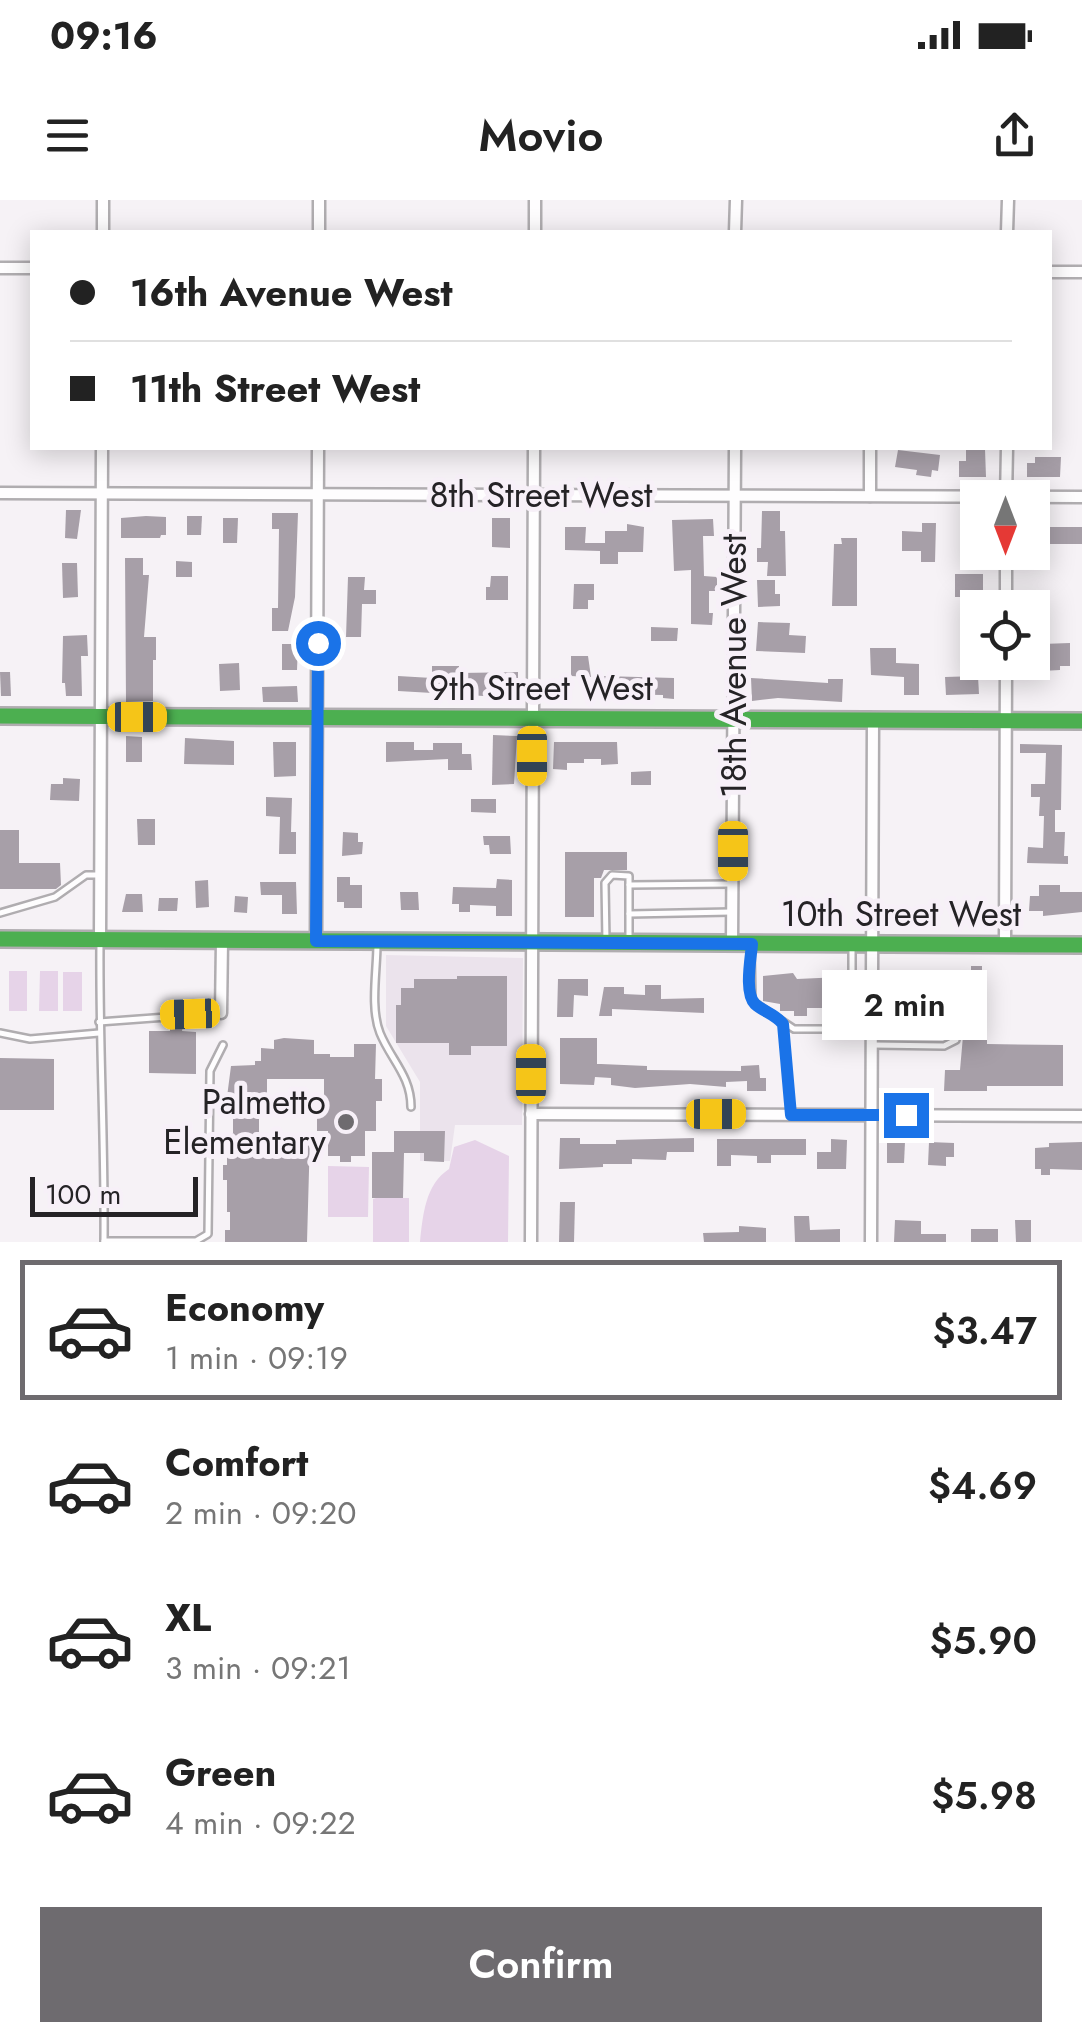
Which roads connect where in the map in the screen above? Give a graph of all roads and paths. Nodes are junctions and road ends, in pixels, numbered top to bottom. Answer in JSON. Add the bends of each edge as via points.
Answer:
{"nodes":[{"id":1,"x":103,"y":200,"type":"edge"},
{"id":2,"x":319,"y":200,"type":"edge"},
{"id":3,"x":535,"y":200,"type":"edge"},
{"id":4,"x":736,"y":200,"type":"edge"},
{"id":5,"x":1008,"y":200,"type":"edge"},
{"id":6,"x":102,"y":230,"type":"edge"},
{"id":7,"x":319,"y":230,"type":"edge"},
{"id":8,"x":534,"y":230,"type":"edge"},
{"id":9,"x":736,"y":230,"type":"edge"},
{"id":10,"x":1008,"y":230,"type":"edge"},
{"id":11,"x":0,"y":268,"type":"edge"},
{"id":12,"x":30,"y":268,"type":"edge"},
{"id":13,"x":1052,"y":272,"type":"edge"},
{"id":14,"x":1082,"y":272,"type":"edge"},
{"id":15,"x":102,"y":450,"type":"edge"},
{"id":16,"x":318,"y":450,"type":"edge"},
{"id":17,"x":534,"y":450,"type":"edge"},
{"id":18,"x":734,"y":450,"type":"edge"},
{"id":19,"x":870,"y":450,"type":"edge"},
{"id":20,"x":1006,"y":450,"type":"edge"},
{"id":21,"x":1006,"y":480,"type":"edge"},
{"id":22,"x":0,"y":492,"type":"edge"},
{"id":23,"x":102,"y":493,"type":"junction"},
{"id":24,"x":318,"y":494,"type":"junction"},
{"id":25,"x":534,"y":495,"type":"junction"},
{"id":26,"x":734,"y":496,"type":"junction"},
{"id":27,"x":870,"y":496,"type":"junction"},
{"id":28,"x":960,"y":497,"type":"edge"},
{"id":29,"x":1050,"y":497,"type":"edge"},
{"id":30,"x":1082,"y":497,"type":"edge"},
{"id":31,"x":1006,"y":680,"type":"edge"},
{"id":32,"x":0,"y":716,"type":"edge"},
{"id":33,"x":100,"y":716,"type":"junction"},
{"id":34,"x":317,"y":718,"type":"junction"},
{"id":35,"x":532,"y":718,"type":"junction"},
{"id":36,"x":734,"y":719,"type":"junction"},
{"id":37,"x":873,"y":720,"type":"junction"},
{"id":38,"x":1006,"y":720,"type":"junction"},
{"id":39,"x":1082,"y":721,"type":"edge"},
{"id":40,"x":100,"y":875,"type":"junction"},
{"id":41,"x":733,"y":884,"type":"junction"},
{"id":42,"x":629,"y":885,"type":"junction"},
{"id":43,"x":732,"y":912,"type":"junction"},
{"id":44,"x":0,"y":913,"type":"edge"},
{"id":45,"x":629,"y":914,"type":"junction"},
{"id":46,"x":0,"y":939,"type":"edge"},
{"id":47,"x":100,"y":940,"type":"junction"},
{"id":48,"x":222,"y":941,"type":"junction"},
{"id":49,"x":316,"y":941,"type":"junction"},
{"id":50,"x":377,"y":941,"type":"junction"},
{"id":51,"x":532,"y":942,"type":"junction"},
{"id":52,"x":606,"y":943,"type":"junction"},
{"id":53,"x":629,"y":943,"type":"junction"},
{"id":54,"x":732,"y":944,"type":"junction"},
{"id":55,"x":752,"y":944,"type":"junction"},
{"id":56,"x":852,"y":944,"type":"junction"},
{"id":57,"x":872,"y":944,"type":"junction"},
{"id":58,"x":1004,"y":945,"type":"junction"},
{"id":59,"x":1082,"y":945,"type":"edge"},
{"id":60,"x":221,"y":1012,"type":"joint"},
{"id":61,"x":100,"y":1022,"type":"junction"},
{"id":62,"x":783,"y":1024,"type":"junction"},
{"id":63,"x":872,"y":1025,"type":"junction"},
{"id":64,"x":852,"y":1029,"type":"junction"},
{"id":65,"x":0,"y":1033,"type":"edge"},
{"id":66,"x":100,"y":1033,"type":"junction"},
{"id":67,"x":223,"y":1045,"type":"dead end"},
{"id":68,"x":872,"y":1045,"type":"junction"},
{"id":69,"x":411,"y":1106,"type":"dead end"},
{"id":70,"x":531,"y":1114,"type":"junction"},
{"id":71,"x":791,"y":1115,"type":"junction"},
{"id":72,"x":871,"y":1115,"type":"junction"},
{"id":73,"x":1082,"y":1116,"type":"edge"},
{"id":74,"x":104,"y":1241,"type":"edge"},
{"id":75,"x":531,"y":1242,"type":"edge"},
{"id":76,"x":871,"y":1242,"type":"edge"}],
"edges":[{"from":1,"to":6,"type":"street"},
{"from":2,"to":7,"type":"street"},
{"from":3,"to":8,"type":"street"},
{"from":4,"to":9,"type":"street"},
{"from":5,"to":10,"type":"street"},
{"from":11,"to":12,"type":"street"},
{"from":13,"to":14,"type":"street"},
{"from":15,"to":23,"type":"street"},
{"from":16,"to":24,"type":"street"},
{"from":17,"to":25,"type":"street"},
{"from":18,"to":26,"type":"street","name":"18th Avenue West"},
{"from":19,"to":27,"type":"street"},
{"from":20,"to":21,"type":"street"},
{"from":22,"to":23,"type":"street","name":"8th Street West"},
{"from":23,"to":24,"type":"street","name":"8th Street West"},
{"from":23,"to":33,"type":"street"},
{"from":24,"to":25,"type":"street","name":"8th Street West"},
{"from":24,"to":34,"type":"street"},
{"from":25,"to":26,"type":"street","name":"8th Street West"},
{"from":25,"to":35,"type":"street"},
{"from":26,"to":27,"type":"street","name":"8th Street West"},
{"from":26,"to":36,"type":"street","name":"18th Avenue West"},
{"from":27,"to":28,"type":"street","name":"8th Street West"},
{"from":29,"to":30,"type":"street","name":"8th Street West"},
{"from":31,"to":38,"type":"street"},
{"from":32,"to":33,"type":"street","name":"9th Street West"},
{"from":33,"to":34,"type":"street","name":"9th Street West"},
{"from":33,"to":40,"type":"street"},
{"from":34,"to":35,"type":"street","name":"9th Street West"},
{"from":34,"to":49,"type":"street"},
{"from":35,"to":36,"type":"street","name":"9th Street West"},
{"from":35,"to":51,"type":"street"},
{"from":36,"to":37,"type":"street","name":"9th Street West"},
{"from":36,"to":41,"type":"street","name":"18th Avenue West"},
{"from":37,"to":38,"type":"street","name":"9th Street West"},
{"from":37,"to":57,"type":"street"},
{"from":38,"to":39,"type":"street","name":"9th Street West"},
{"from":38,"to":58,"type":"street"},
{"from":40,"to":44,"type":"lane"},
{"from":40,"to":47,"type":"street"},
{"from":41,"to":42,"type":"lane"},
{"from":41,"to":43,"type":"street","name":"18th Avenue West"},
{"from":42,"to":45,"type":"lane"},
{"from":42,"to":52,"type":"lane","via":[[629,876],[612,875],[606,883]]},
{"from":43,"to":45,"type":"lane"},
{"from":43,"to":54,"type":"street","name":"18th Avenue West"},
{"from":45,"to":53,"type":"lane"},
{"from":46,"to":47,"type":"street","name":"10th Street West"},
{"from":47,"to":48,"type":"street","name":"10th Street West"},
{"from":47,"to":61,"type":"lane"},
{"from":48,"to":49,"type":"street","name":"10th Street West"},
{"from":48,"to":60,"type":"street"},
{"from":49,"to":50,"type":"street","name":"10th Street West"},
{"from":50,"to":51,"type":"street","name":"10th Street West"},
{"from":50,"to":69,"type":"lane","via":[[376,1022],[407,1079]]},
{"from":51,"to":52,"type":"street","name":"10th Street West"},
{"from":51,"to":70,"type":"street"},
{"from":52,"to":53,"type":"street","name":"10th Street West"},
{"from":53,"to":54,"type":"street","name":"10th Street West"},
{"from":54,"to":55,"type":"street","name":"10th Street West"},
{"from":55,"to":56,"type":"street","name":"10th Street West"},
{"from":55,"to":62,"type":"lane","via":[[752,1000]]},
{"from":56,"to":57,"type":"street","name":"10th Street West"},
{"from":56,"to":64,"type":"lane"},
{"from":57,"to":58,"type":"street","name":"10th Street West"},
{"from":57,"to":63,"type":"street"},
{"from":58,"to":59,"type":"street","name":"10th Street West"},
{"from":60,"to":61,"type":"lane"},
{"from":61,"to":66,"type":"lane"},
{"from":62,"to":64,"type":"lane"},
{"from":62,"to":71,"type":"lane"},
{"from":63,"to":64,"type":"lane"},
{"from":63,"to":68,"type":"street"},
{"from":63,"to":68,"type":"lane","via":[[952,1020],[957,1036],[944,1046]]},
{"from":65,"to":66,"type":"lane","via":[[30,1039]]},
{"from":66,"to":74,"type":"lane"},
{"from":67,"to":74,"type":"lane","via":[[210,1072],[208,1234],[196,1241]]},
{"from":68,"to":72,"type":"street"},
{"from":70,"to":71,"type":"street"},
{"from":70,"to":75,"type":"street"},
{"from":71,"to":72,"type":"street"},
{"from":72,"to":73,"type":"street"},
{"from":72,"to":76,"type":"street"}]}
